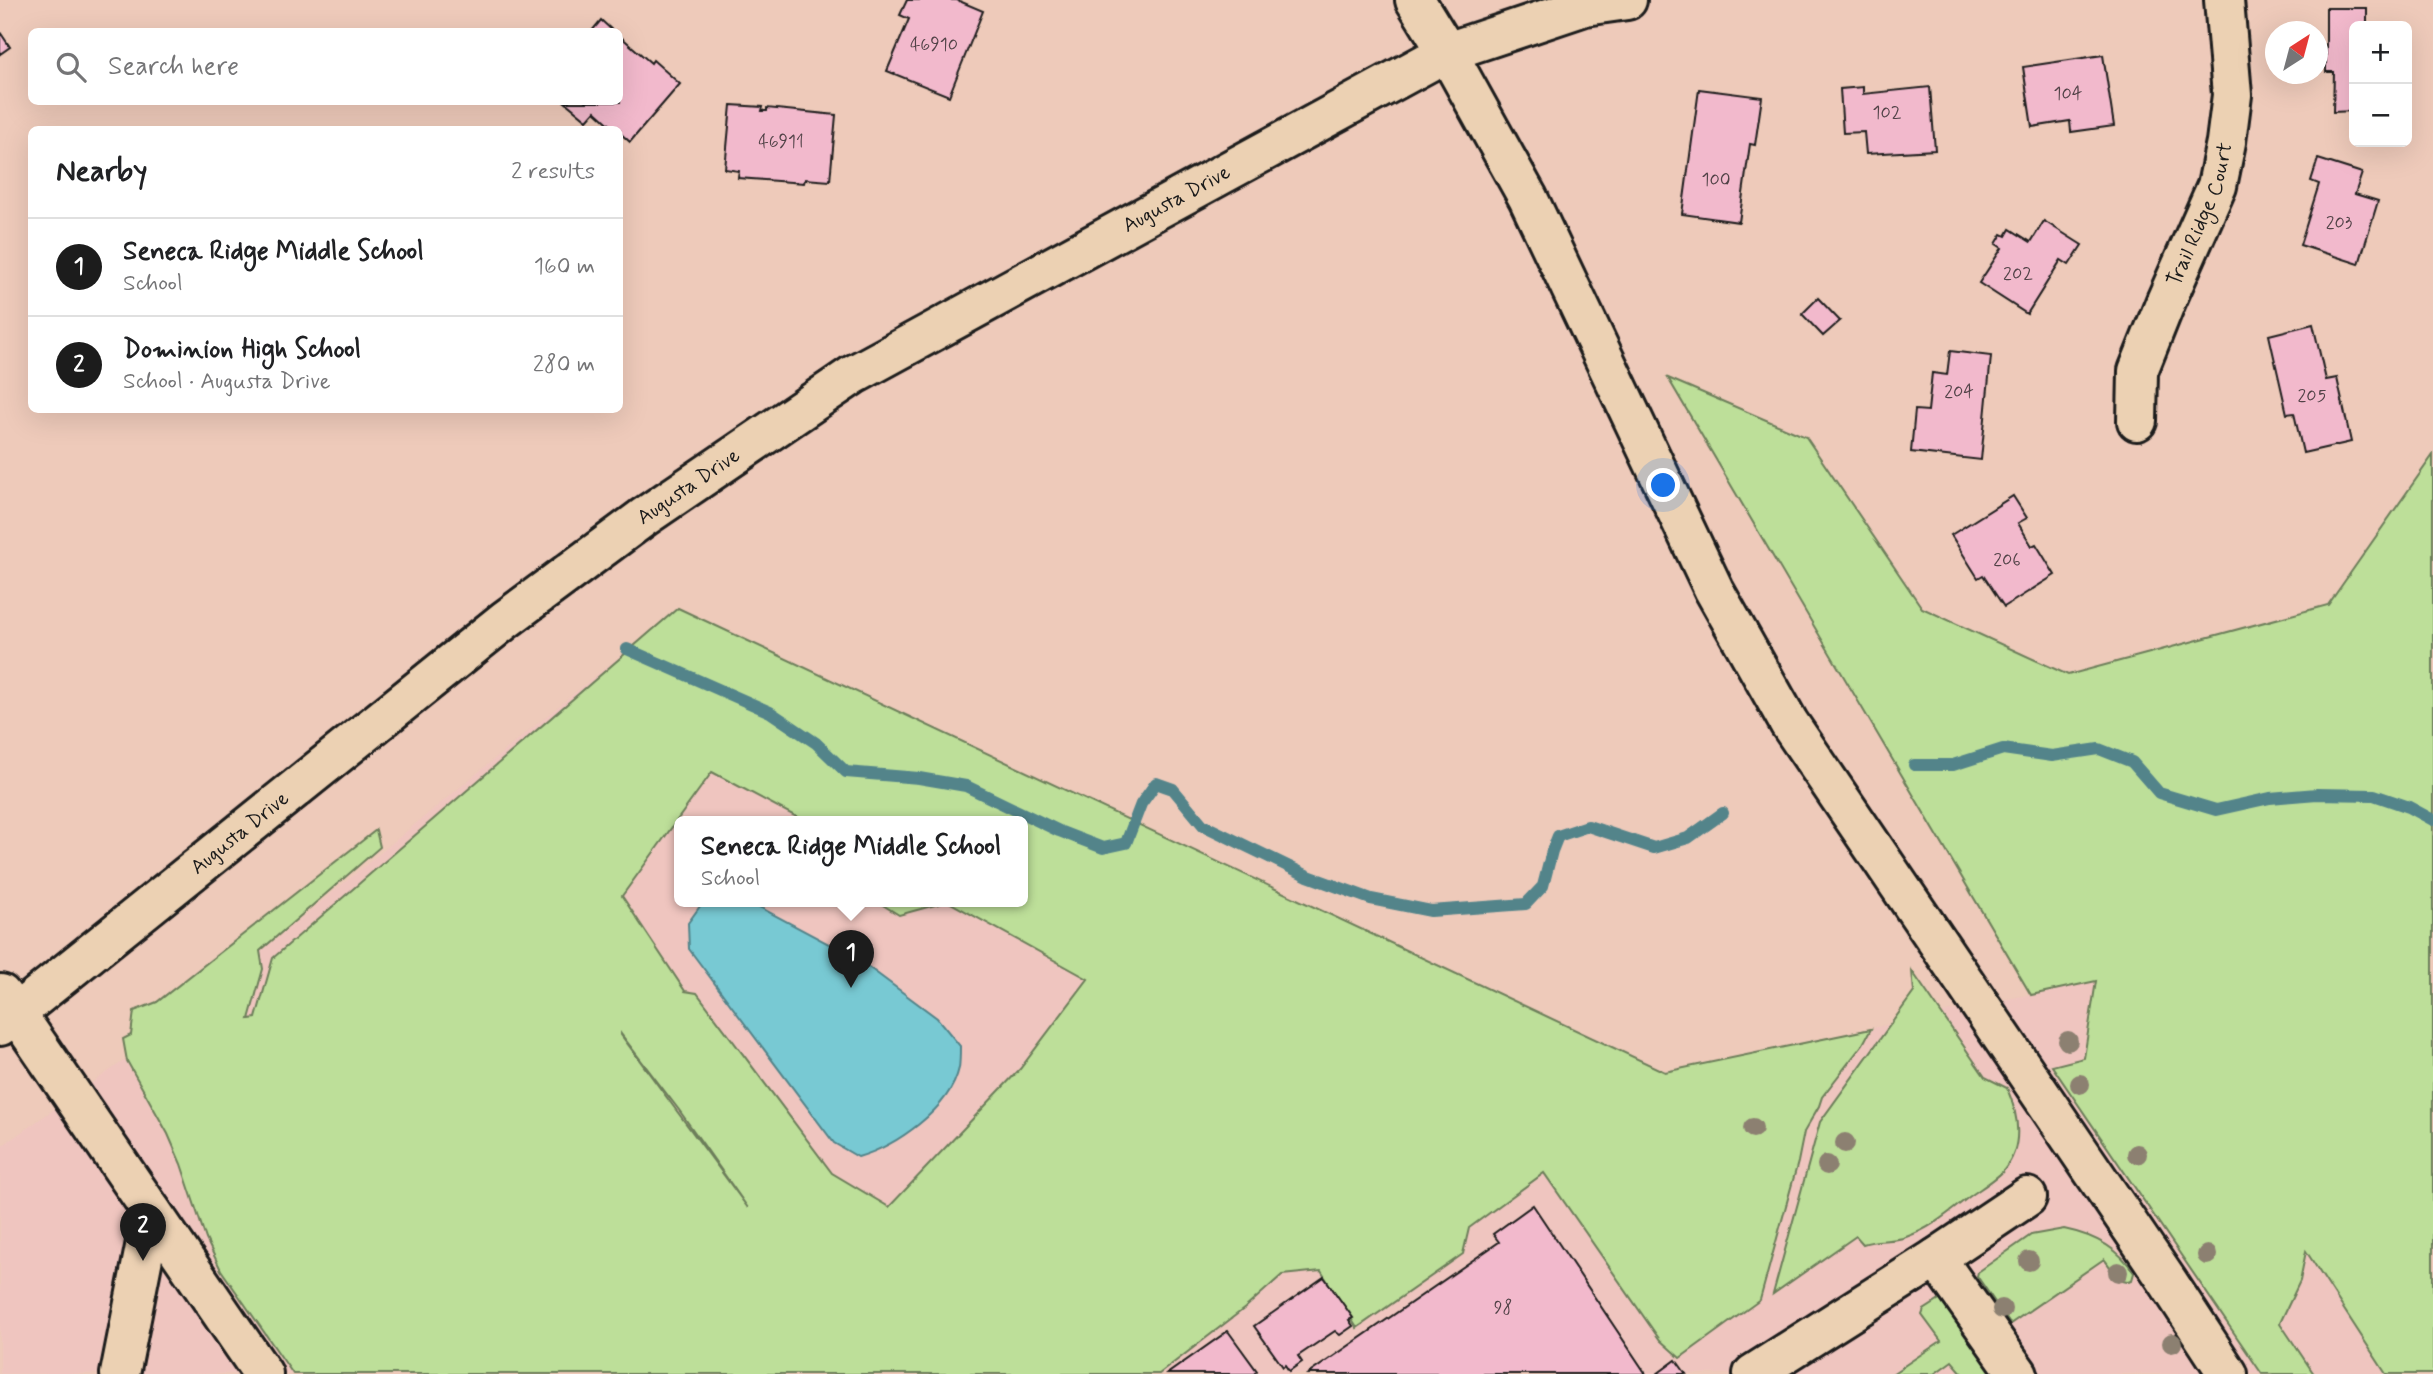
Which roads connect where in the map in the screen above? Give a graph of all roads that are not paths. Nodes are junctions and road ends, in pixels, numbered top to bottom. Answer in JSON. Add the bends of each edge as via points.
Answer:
{"nodes":[{"id":1,"x":1415,"y":0,"type":"edge"},
{"id":2,"x":1627,"y":0,"type":"edge"},
{"id":3,"x":2224,"y":0,"type":"edge"},
{"id":4,"x":1447,"y":52,"type":"junction"},
{"id":5,"x":2137,"y":421,"type":"dead end"},
{"id":6,"x":5,"y":1010,"type":"edge"},
{"id":7,"x":2027,"y":1196,"type":"dead end"},
{"id":8,"x":152,"y":1212,"type":"junction"},
{"id":9,"x":1936,"y":1258,"type":"junction"},
{"id":10,"x":2227,"y":1372,"type":"edge"},
{"id":11,"x":120,"y":1374,"type":"edge"},
{"id":12,"x":263,"y":1374,"type":"edge"},
{"id":13,"x":1753,"y":1374,"type":"edge"},
{"id":14,"x":2018,"y":1374,"type":"edge"}],
"edges":[{"from":1,"to":4,"type":"street"},
{"from":2,"to":4,"type":"street","name":"Augusta Drive","via":[[1585,6]]},
{"from":3,"to":5,"type":"street","name":"Trail Ridge Court","via":[[2232,95],[2224,153],[2217,186],[2138,371]]},
{"from":4,"to":6,"type":"street","name":"Augusta Drive","via":[[853,375],[644,517],[505,620]]},
{"from":4,"to":10,"type":"street","via":[[1528,198],[1714,590],[1789,723]]},
{"from":6,"to":8,"type":"street"},
{"from":7,"to":9,"type":"street"},
{"from":8,"to":11,"type":"street"},
{"from":8,"to":12,"type":"street"},
{"from":9,"to":13,"type":"street"},
{"from":9,"to":14,"type":"street"}]}
